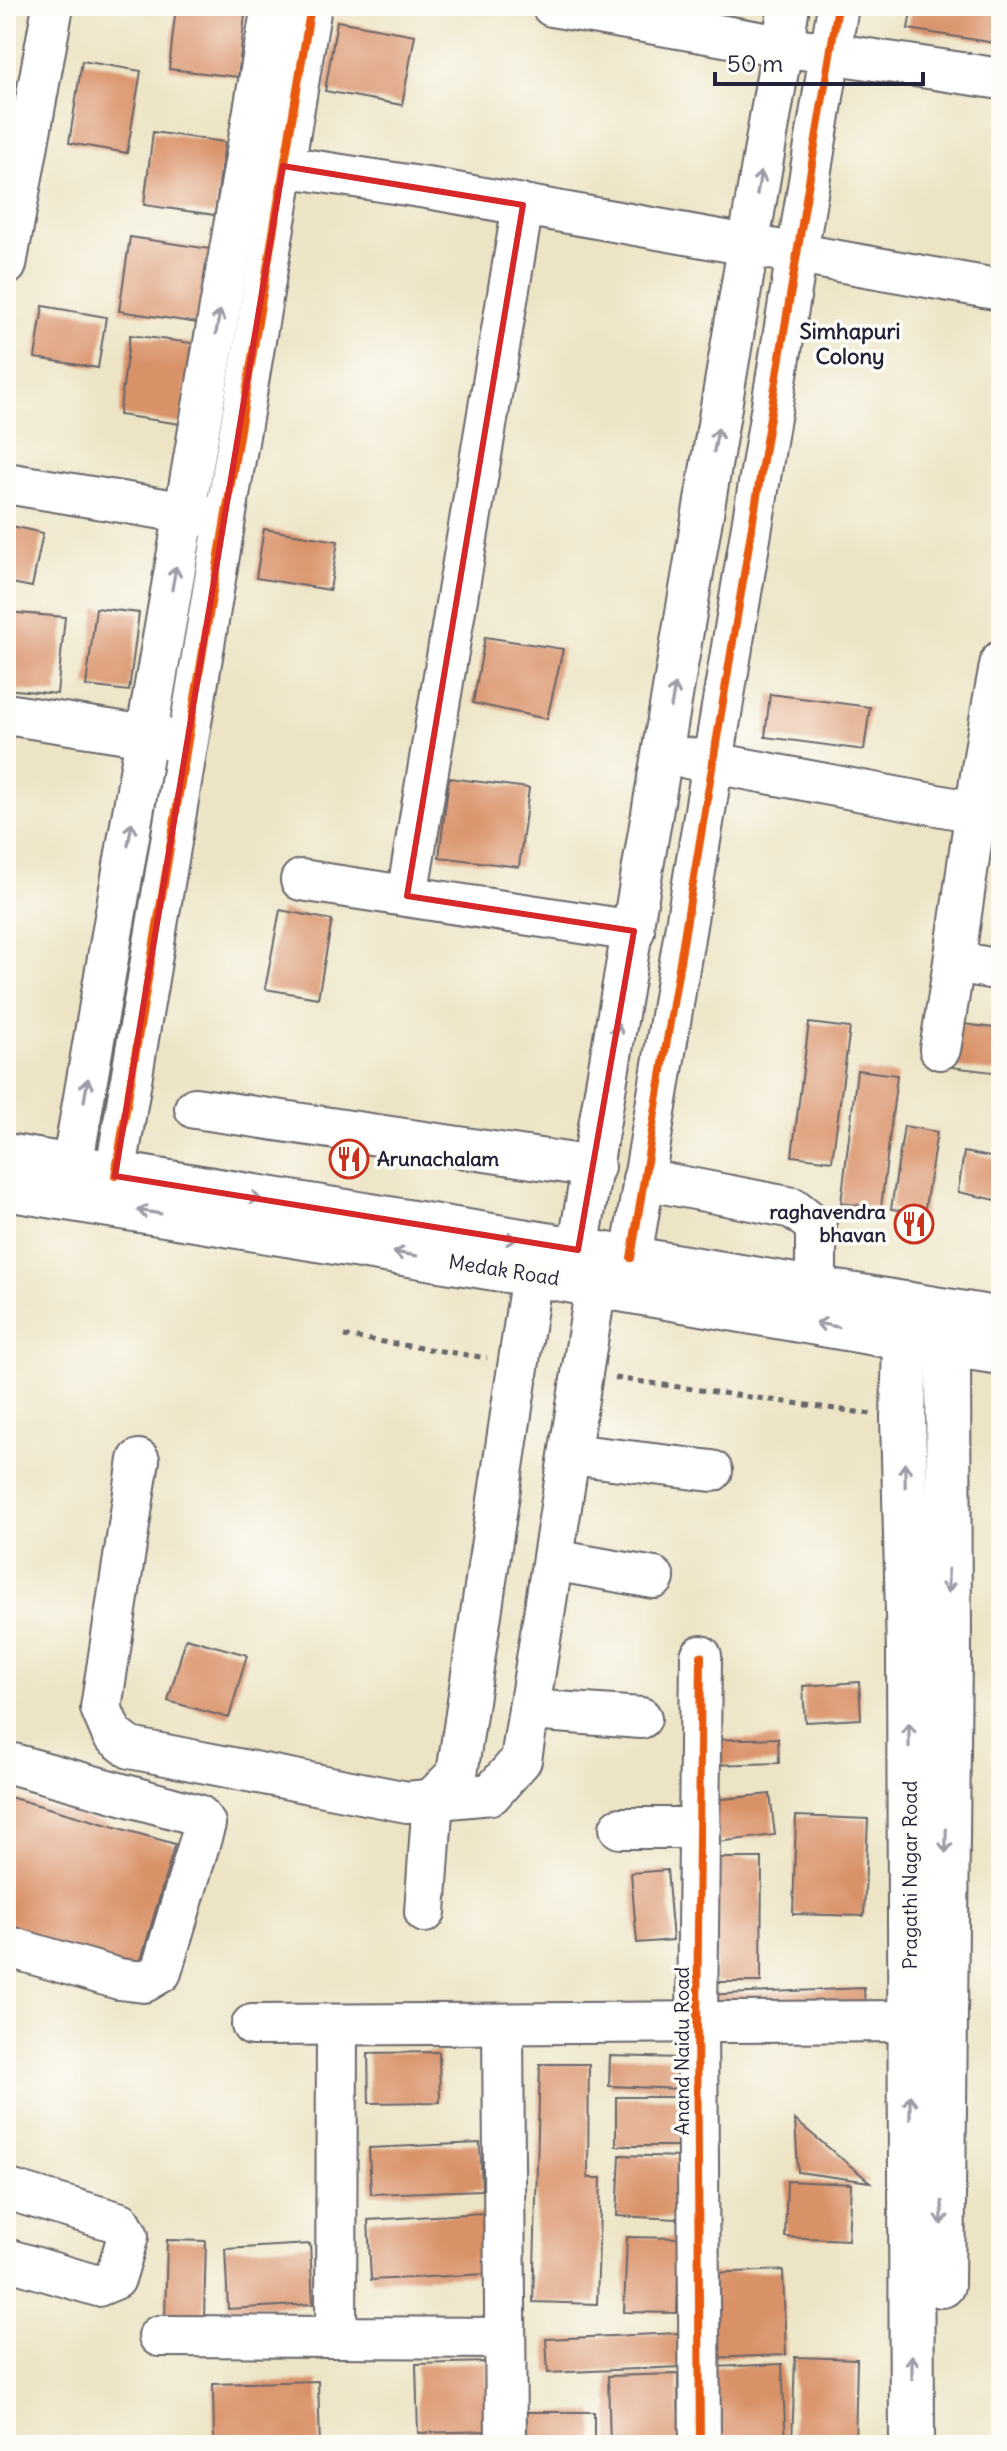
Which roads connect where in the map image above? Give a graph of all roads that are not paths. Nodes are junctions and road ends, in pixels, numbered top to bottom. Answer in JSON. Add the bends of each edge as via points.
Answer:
{"nodes":[{"id":1,"x":53,"y":6,"type":"edge"},
{"id":2,"x":272,"y":6,"type":"edge"},
{"id":3,"x":311,"y":6,"type":"edge"},
{"id":4,"x":552,"y":6,"type":"edge"},
{"id":5,"x":789,"y":6,"type":"edge"},
{"id":6,"x":838,"y":6,"type":"edge"},
{"id":7,"x":782,"y":46,"type":"junction"},
{"id":8,"x":830,"y":53,"type":"junction"},
{"id":9,"x":1001,"y":79,"type":"edge"},
{"id":10,"x":264,"y":163,"type":"junction"},
{"id":11,"x":523,"y":205,"type":"junction"},
{"id":12,"x":749,"y":245,"type":"junction"},
{"id":13,"x":796,"y":253,"type":"junction"},
{"id":14,"x":6,"y":265,"type":"edge"},
{"id":15,"x":1001,"y":290,"type":"edge"},
{"id":16,"x":6,"y":483,"type":"edge"},
{"id":17,"x":185,"y":513,"type":"junction"},
{"id":18,"x":224,"y":519,"type":"junction"},
{"id":19,"x":1000,"y":671,"type":"edge"},
{"id":20,"x":6,"y":714,"type":"edge"},
{"id":21,"x":147,"y":736,"type":"junction"},
{"id":22,"x":187,"y":743,"type":"junction"},
{"id":23,"x":663,"y":754,"type":"junction"},
{"id":24,"x":712,"y":762,"type":"junction"},
{"id":25,"x":988,"y":815,"type":"edge"},
{"id":26,"x":301,"y":880,"type":"dead end"},
{"id":27,"x":407,"y":896,"type":"junction"},
{"id":28,"x":634,"y":931,"type":"junction"},
{"id":29,"x":956,"y":962,"type":"junction"},
{"id":30,"x":1001,"y":970,"type":"edge"},
{"id":31,"x":940,"y":1049,"type":"dead end"},
{"id":32,"x":608,"y":1085,"type":"junction"},
{"id":33,"x":657,"y":1093,"type":"junction"},
{"id":34,"x":195,"y":1108,"type":"dead end"},
{"id":35,"x":6,"y":1156,"type":"edge"},
{"id":36,"x":72,"y":1167,"type":"junction"},
{"id":37,"x":594,"y":1167,"type":"junction"},
{"id":38,"x":115,"y":1176,"type":"junction"},
{"id":39,"x":643,"y":1179,"type":"junction"},
{"id":40,"x":6,"y":1188,"type":"edge"},
{"id":41,"x":631,"y":1258,"type":"junction"},
{"id":42,"x":587,"y":1267,"type":"junction"},
{"id":43,"x":532,"y":1274,"type":"junction"},
{"id":44,"x":816,"y":1289,"type":"junction"},
{"id":45,"x":1001,"y":1320,"type":"edge"},
{"id":46,"x":905,"y":1321,"type":"junction"},
{"id":47,"x":949,"y":1327,"type":"junction"},
{"id":48,"x":1001,"y":1352,"type":"edge"},
{"id":49,"x":570,"y":1454,"type":"junction"},
{"id":50,"x":139,"y":1460,"type":"dead end"},
{"id":51,"x":712,"y":1471,"type":"dead end"},
{"id":52,"x":553,"y":1560,"type":"junction"},
{"id":53,"x":654,"y":1578,"type":"dead end"},
{"id":54,"x":701,"y":1656,"type":"dead end"},
{"id":55,"x":529,"y":1710,"type":"junction"},
{"id":56,"x":641,"y":1718,"type":"dead end"},
{"id":57,"x":6,"y":1762,"type":"edge"},
{"id":58,"x":433,"y":1798,"type":"junction"},
{"id":59,"x":620,"y":1828,"type":"dead end"},
{"id":60,"x":700,"y":1828,"type":"junction"},
{"id":61,"x":425,"y":1912,"type":"dead end"},
{"id":62,"x":6,"y":1946,"type":"edge"},
{"id":63,"x":6,"y":1967,"type":"edge"},
{"id":64,"x":153,"y":2010,"type":"dead end"},
{"id":65,"x":891,"y":2021,"type":"junction"},
{"id":66,"x":697,"y":2022,"type":"junction"},
{"id":67,"x":503,"y":2024,"type":"junction"},
{"id":68,"x":252,"y":2025,"type":"dead end"},
{"id":69,"x":337,"y":2025,"type":"junction"},
{"id":70,"x":6,"y":2189,"type":"edge"},
{"id":71,"x":6,"y":2259,"type":"edge"},
{"id":72,"x":159,"y":2336,"type":"dead end"},
{"id":73,"x":336,"y":2337,"type":"junction"},
{"id":74,"x":505,"y":2338,"type":"junction"},
{"id":75,"x":506,"y":2445,"type":"edge"},
{"id":76,"x":700,"y":2445,"type":"edge"},
{"id":77,"x":912,"y":2445,"type":"edge"},
{"id":78,"x":943,"y":2445,"type":"edge"}],
"edges":[{"from":1,"to":14,"type":"street"},
{"from":2,"to":10,"type":"street"},
{"from":3,"to":10,"type":"street"},
{"from":4,"to":7,"type":"street"},
{"from":5,"to":7,"type":"street"},
{"from":6,"to":8,"type":"street"},
{"from":7,"to":8,"type":"street"},
{"from":12,"to":7,"type":"street","one_way":true},
{"from":8,"to":9,"type":"street"},
{"from":8,"to":13,"type":"street"},
{"from":10,"to":11,"type":"street"},
{"from":17,"to":10,"type":"street","one_way":true},
{"from":10,"to":18,"type":"street"},
{"from":11,"to":12,"type":"street"},
{"from":11,"to":27,"type":"street"},
{"from":12,"to":13,"type":"street"},
{"from":23,"to":12,"type":"street","one_way":true},
{"from":13,"to":15,"type":"street"},
{"from":13,"to":24,"type":"street"},
{"from":16,"to":17,"type":"street"},
{"from":17,"to":18,"type":"street"},
{"from":21,"to":17,"type":"street","one_way":true},
{"from":18,"to":22,"type":"street"},
{"from":19,"to":25,"type":"street"},
{"from":20,"to":21,"type":"street"},
{"from":21,"to":22,"type":"street"},
{"from":36,"to":21,"type":"street","one_way":true},
{"from":22,"to":38,"type":"street"},
{"from":23,"to":24,"type":"street"},
{"from":23,"to":28,"type":"street"},
{"from":24,"to":25,"type":"street"},
{"from":24,"to":33,"type":"street"},
{"from":25,"to":29,"type":"street"},
{"from":26,"to":27,"type":"street"},
{"from":27,"to":28,"type":"street"},
{"from":32,"to":28,"type":"street","one_way":true},
{"from":29,"to":30,"type":"street"},
{"from":29,"to":31,"type":"street"},
{"from":32,"to":33,"type":"street"},
{"from":32,"to":37,"type":"street"},
{"from":33,"to":39,"type":"street"},
{"from":34,"to":37,"type":"street"},
{"from":35,"to":36,"type":"main road","name":"Medak Road"},
{"from":36,"to":38,"type":"main road","name":"Medak Road"},
{"from":37,"to":42,"type":"street"},
{"from":38,"to":42,"type":"main road","name":"Medak Road","one_way":true},
{"from":39,"to":41,"type":"street"},
{"from":39,"to":44,"type":"street","via":[[793,1208],[816,1226]]},
{"from":43,"to":40,"type":"main road","name":"Medak Road","one_way":true},
{"from":41,"to":42,"type":"main road","name":"Medak Road"},
{"from":41,"to":44,"type":"main road","name":"Medak Road"},
{"from":42,"to":43,"type":"main road","name":"Medak Road"},
{"from":46,"to":42,"type":"main road","name":"Medak Road","one_way":true},
{"from":42,"to":49,"type":"street"},
{"from":43,"to":58,"type":"street","via":[[457,1774]]},
{"from":44,"to":46,"type":"main road","name":"Medak Road"},
{"from":45,"to":47,"type":"main road","name":"Medak Road"},
{"from":46,"to":47,"type":"main road","name":"Medak Road"},
{"from":65,"to":46,"type":"main road","name":"Pragathi Nagar Road","one_way":true,"via":[[909,1653]]},
{"from":47,"to":48,"type":"main road","name":"Medak Road"},
{"from":47,"to":78,"type":"main road","name":"Pragathi Nagar Road","one_way":true},
{"from":49,"to":51,"type":"street"},
{"from":49,"to":52,"type":"street"},
{"from":50,"to":58,"type":"street","via":[[101,1708],[112,1734],[130,1748],[407,1802]]},
{"from":52,"to":53,"type":"street"},
{"from":52,"to":55,"type":"street"},
{"from":54,"to":60,"type":"street","name":"Anand Naidu Road"},
{"from":55,"to":56,"type":"street"},
{"from":55,"to":58,"type":"street","via":[[521,1760],[491,1794]]},
{"from":57,"to":62,"type":"street","via":[[198,1815],[205,1824],[161,1972],[144,1982],[119,1979]]},
{"from":58,"to":61,"type":"street"},
{"from":59,"to":60,"type":"street"},
{"from":60,"to":66,"type":"street","name":"Anand Naidu Road"},
{"from":63,"to":64,"type":"street"},
{"from":65,"to":66,"type":"street","name":"Anand Naidu Road"},
{"from":77,"to":65,"type":"main road","name":"Pragathi Nagar Road","one_way":true},
{"from":66,"to":67,"type":"street","name":"Anand Naidu Road"},
{"from":66,"to":76,"type":"street","name":"Anand Naidu Road"},
{"from":67,"to":69,"type":"street","name":"Anand Naidu Road"},
{"from":67,"to":74,"type":"street"},
{"from":68,"to":69,"type":"street","name":"Anand Naidu Road"},
{"from":69,"to":73,"type":"street"},
{"from":70,"to":71,"type":"street","via":[[121,2223],[128,2236],[115,2279],[98,2286]]},
{"from":72,"to":73,"type":"street"},
{"from":73,"to":74,"type":"street"},
{"from":74,"to":75,"type":"street"}]}
